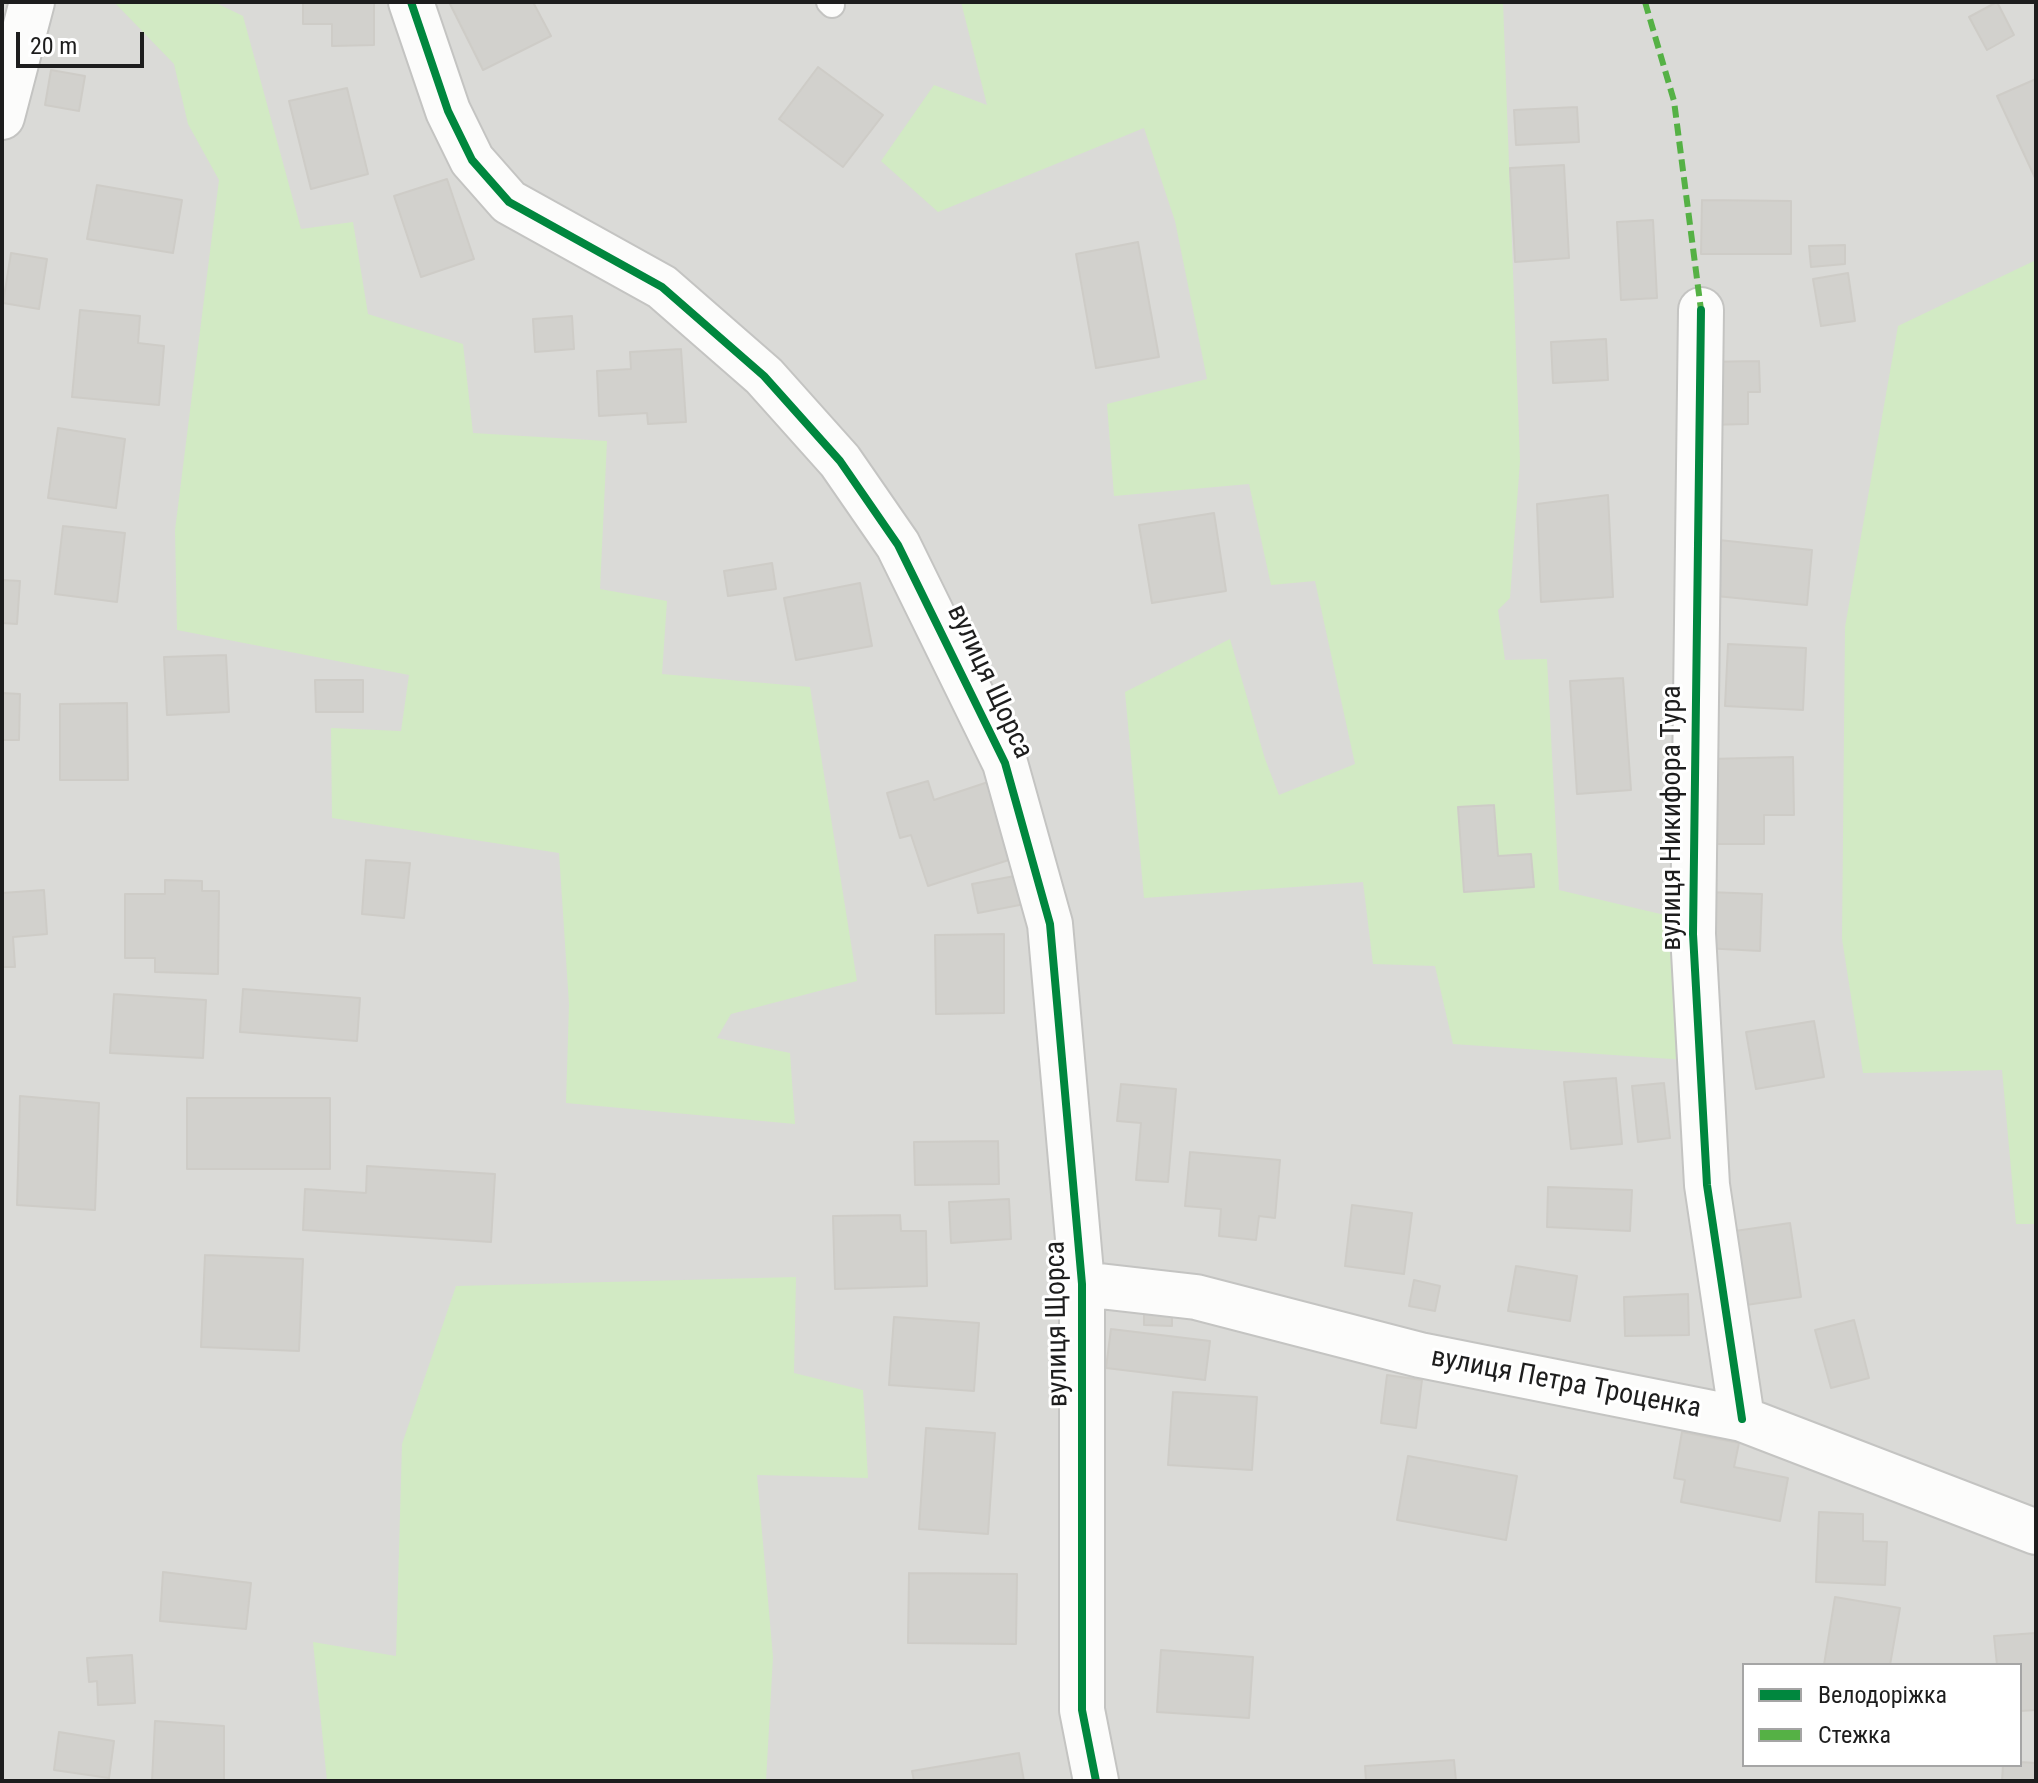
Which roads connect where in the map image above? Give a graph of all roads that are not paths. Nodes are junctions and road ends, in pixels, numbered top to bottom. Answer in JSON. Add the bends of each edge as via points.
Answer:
{"nodes":[{"id":1,"x":32,"y":2,"type":"edge"},
{"id":2,"x":411,"y":2,"type":"edge"},
{"id":3,"x":2,"y":117,"type":"edge"},
{"id":4,"x":1701,"y":310,"type":"dead end"},
{"id":5,"x":1082,"y":1284,"type":"junction"},
{"id":6,"x":1742,"y":1419,"type":"junction"},
{"id":7,"x":2036,"y":1532,"type":"edge"},
{"id":8,"x":1096,"y":1781,"type":"edge"}],
"edges":[{"from":1,"to":3,"type":"street"},
{"from":2,"to":5,"type":"street","name":"вулиця Щорса","via":[[448,111],[472,160],[500,192],[509,202],[662,287],[764,376],[840,461],[898,545],[1005,763],[1031,846],[1050,924]]},
{"from":4,"to":6,"type":"street","name":"вулиця Никифора Тура","via":[[1693,934],[1707,1185]]},
{"from":5,"to":6,"type":"street","name":"вулиця Петра Троценка","via":[[1196,1297],[1420,1355]]},
{"from":5,"to":8,"type":"street","name":"вулиця Щорса","via":[[1082,1710]]},
{"from":6,"to":7,"type":"street","name":"вулиця Петра Троценка"}]}
